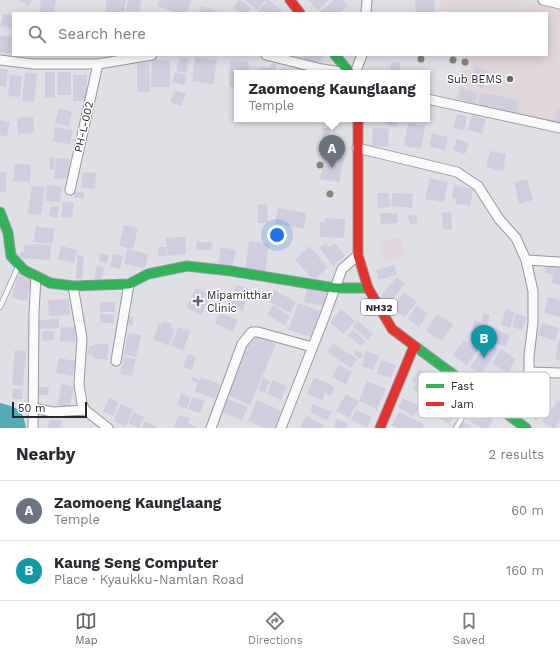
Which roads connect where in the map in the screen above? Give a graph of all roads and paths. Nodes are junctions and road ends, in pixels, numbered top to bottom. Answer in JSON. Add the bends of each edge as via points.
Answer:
{"nodes":[{"id":1,"x":290,"y":0,"type":"edge"},
{"id":2,"x":367,"y":0,"type":"edge"},
{"id":3,"x":543,"y":0,"type":"edge"},
{"id":4,"x":560,"y":4,"type":"edge"},
{"id":5,"x":299,"y":12,"type":"edge"},
{"id":6,"x":366,"y":12,"type":"edge"},
{"id":7,"x":146,"y":56,"type":"edge"},
{"id":8,"x":270,"y":56,"type":"edge"},
{"id":9,"x":336,"y":56,"type":"edge"},
{"id":10,"x":362,"y":56,"type":"edge"},
{"id":11,"x":0,"y":60,"type":"edge"},
{"id":12,"x":98,"y":64,"type":"junction"},
{"id":13,"x":329,"y":70,"type":"edge"},
{"id":14,"x":347,"y":70,"type":"edge"},
{"id":15,"x":356,"y":70,"type":"edge"},
{"id":16,"x":430,"y":100,"type":"edge"},
{"id":17,"x":358,"y":122,"type":"edge"},
{"id":18,"x":560,"y":128,"type":"edge"},
{"id":19,"x":357,"y":148,"type":"junction"},
{"id":20,"x":70,"y":190,"type":"dead end"},
{"id":21,"x":0,"y":212,"type":"edge"},
{"id":22,"x":358,"y":256,"type":"junction"},
{"id":23,"x":526,"y":260,"type":"junction"},
{"id":24,"x":560,"y":262,"type":"edge"},
{"id":25,"x":19,"y":265,"type":"junction"},
{"id":26,"x":36,"y":276,"type":"junction"},
{"id":27,"x":129,"y":284,"type":"junction"},
{"id":28,"x":73,"y":286,"type":"junction"},
{"id":29,"x":335,"y":288,"type":"junction"},
{"id":30,"x":368,"y":288,"type":"junction"},
{"id":31,"x":0,"y":307,"type":"edge"},
{"id":32,"x":414,"y":346,"type":"junction"},
{"id":33,"x":312,"y":347,"type":"junction"},
{"id":34,"x":116,"y":361,"type":"dead end"},
{"id":35,"x":450,"y":372,"type":"edge"},
{"id":36,"x":529,"y":372,"type":"edge"},
{"id":37,"x":550,"y":373,"type":"edge"},
{"id":38,"x":560,"y":373,"type":"edge"},
{"id":39,"x":33,"y":408,"type":"junction"},
{"id":40,"x":85,"y":410,"type":"junction"},
{"id":41,"x":462,"y":418,"type":"edge"},
{"id":42,"x":513,"y":418,"type":"edge"},
{"id":43,"x":33,"y":428,"type":"edge"},
{"id":44,"x":108,"y":428,"type":"edge"},
{"id":45,"x":211,"y":428,"type":"edge"},
{"id":46,"x":281,"y":428,"type":"edge"},
{"id":47,"x":380,"y":428,"type":"edge"},
{"id":48,"x":456,"y":428,"type":"edge"},
{"id":49,"x":526,"y":428,"type":"edge"}],
"edges":[{"from":1,"to":5,"type":"main road"},
{"from":2,"to":6,"type":"street"},
{"from":3,"to":4,"type":"street"},
{"from":7,"to":12,"type":"street"},
{"from":8,"to":13,"type":"street"},
{"from":9,"to":14,"type":"main road"},
{"from":10,"to":15,"type":"street"},
{"from":11,"to":12,"type":"street","via":[[33,64]]},
{"from":12,"to":20,"type":"street","name":"PH-L-002"},
{"from":16,"to":18,"type":"street"},
{"from":17,"to":19,"type":"main road","number":"NH32"},
{"from":19,"to":22,"type":"main road","number":"NH32"},
{"from":19,"to":23,"type":"street","via":[[457,172],[478,186],[499,219],[516,238]]},
{"from":21,"to":25,"type":"main road","via":[[8,233],[11,256]]},
{"from":22,"to":29,"type":"street","via":[[342,269]]},
{"from":22,"to":30,"type":"main road","number":"NH32"},
{"from":23,"to":24,"type":"street"},
{"from":23,"to":36,"type":"street","via":[[533,292]]},
{"from":25,"to":26,"type":"main road"},
{"from":25,"to":31,"type":"lane"},
{"from":26,"to":28,"type":"main road","via":[[50,283]]},
{"from":26,"to":39,"type":"street"},
{"from":27,"to":28,"type":"main road"},
{"from":27,"to":29,"type":"main road","via":[[148,274],[187,266]]},
{"from":27,"to":34,"type":"street"},
{"from":28,"to":40,"type":"street","via":[[82,338],[79,384]]},
{"from":29,"to":30,"type":"main road"},
{"from":29,"to":33,"type":"street"},
{"from":30,"to":32,"type":"main road","number":"NH32","via":[[392,329]]},
{"from":32,"to":35,"type":"main road","number":"NH32"},
{"from":32,"to":47,"type":"main road"},
{"from":33,"to":45,"type":"street","via":[[252,332],[242,344]]},
{"from":33,"to":46,"type":"street"},
{"from":37,"to":38,"type":"street"},
{"from":39,"to":40,"type":"street","via":[[60,412]]},
{"from":39,"to":43,"type":"street"},
{"from":40,"to":44,"type":"street"},
{"from":41,"to":48,"type":"lane"},
{"from":42,"to":49,"type":"main road","number":"NH32"}]}
